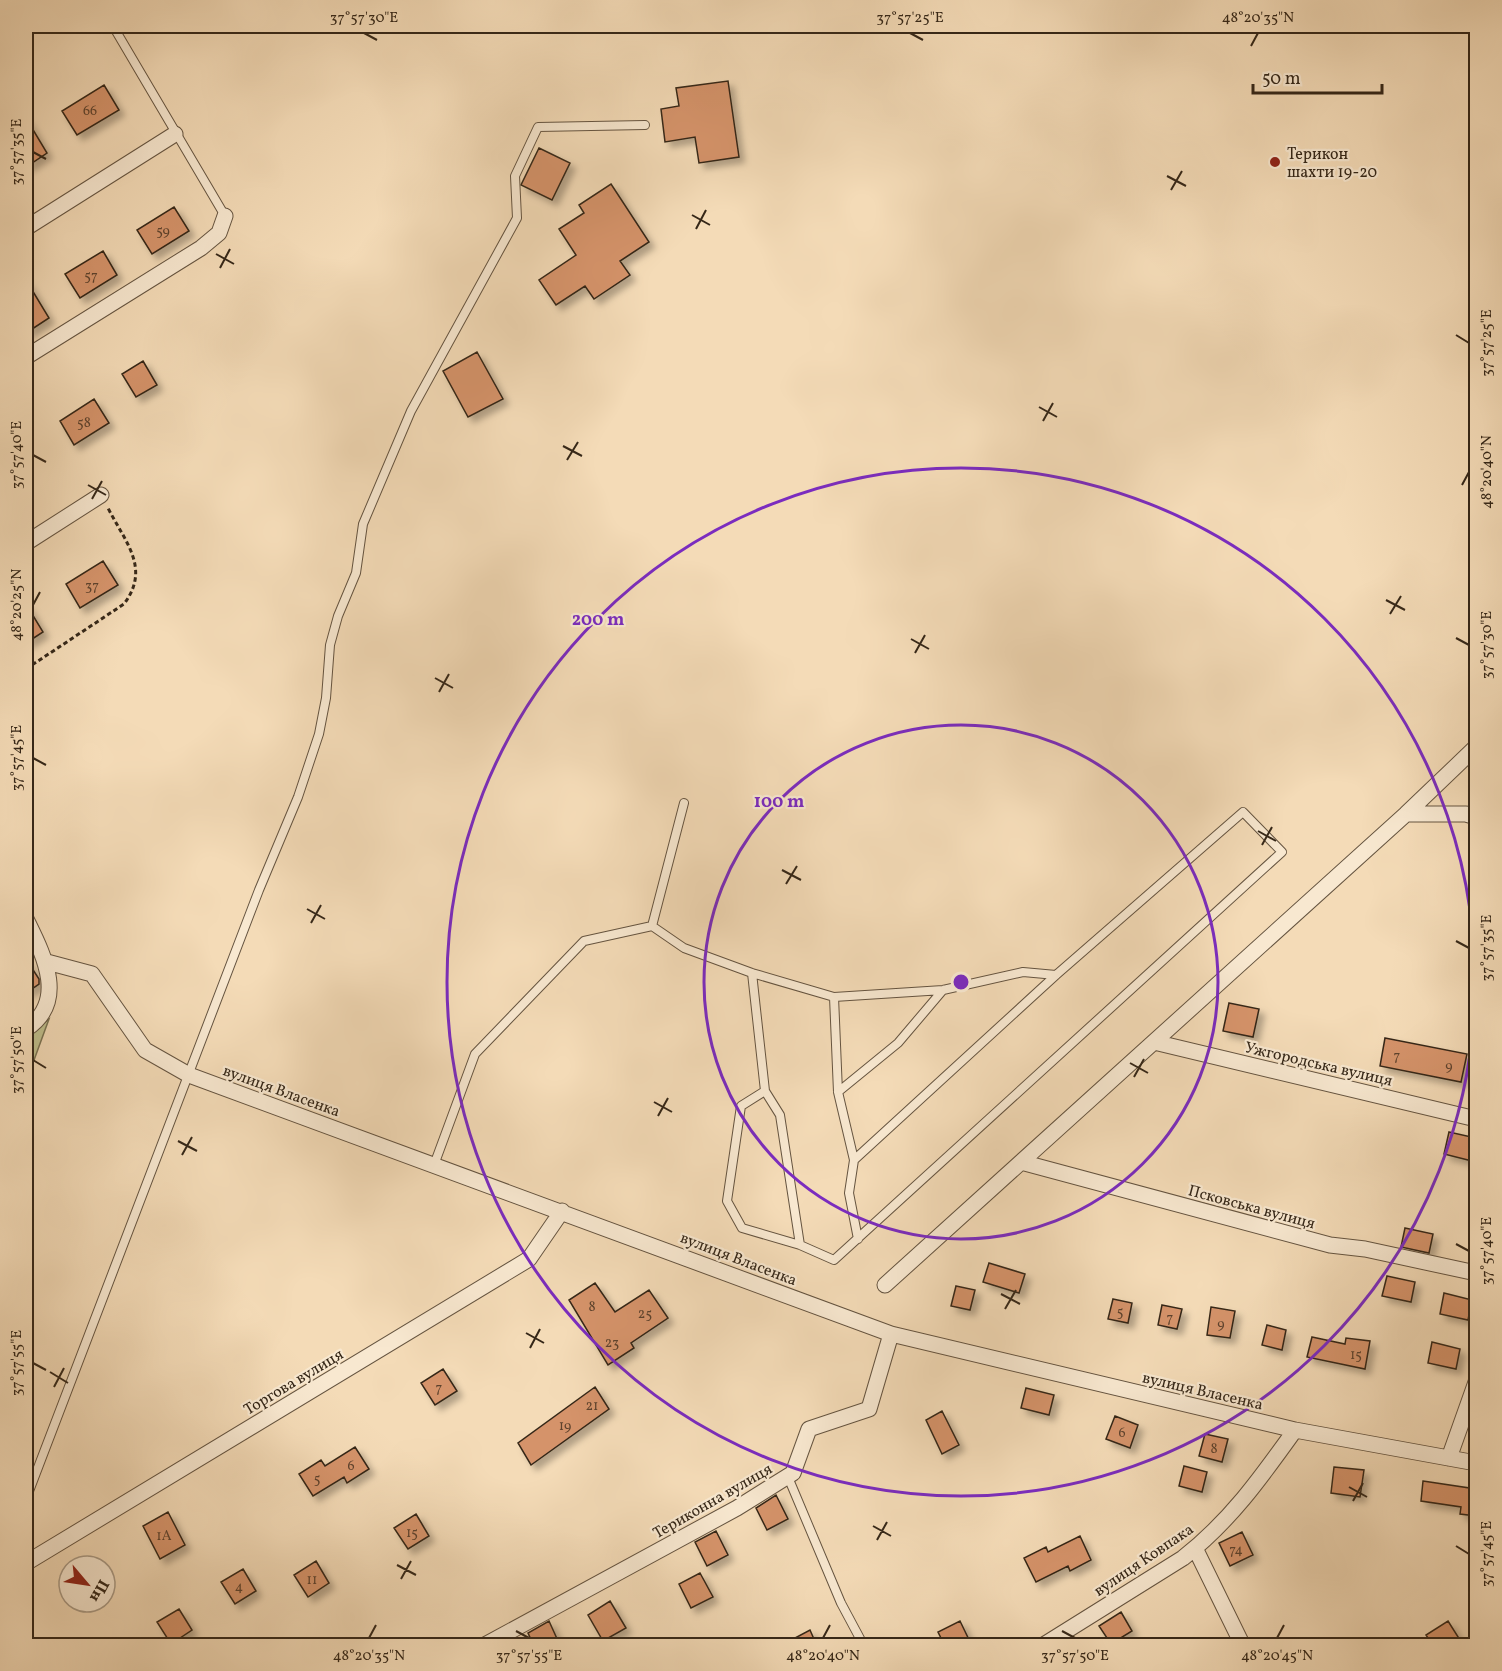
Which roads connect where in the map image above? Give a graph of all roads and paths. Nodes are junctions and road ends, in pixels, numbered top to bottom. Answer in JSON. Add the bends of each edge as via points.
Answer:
{"nodes":[{"id":1,"x":113,"y":26,"type":"edge"},
{"id":2,"x":645,"y":125,"type":"dead end"},
{"id":3,"x":175,"y":134,"type":"junction"},
{"id":4,"x":225,"y":216,"type":"joint"},
{"id":5,"x":26,"y":228,"type":"edge"},
{"id":6,"x":26,"y":357,"type":"edge"},
{"id":7,"x":101,"y":495,"type":"joint"},
{"id":8,"x":26,"y":543,"type":"edge"},
{"id":9,"x":26,"y":669,"type":"edge"},
{"id":10,"x":1476,"y":747,"type":"edge"},
{"id":11,"x":684,"y":803,"type":"dead end"},
{"id":12,"x":1406,"y":814,"type":"junction"},
{"id":13,"x":1476,"y":817,"type":"edge"},
{"id":14,"x":26,"y":919,"type":"edge"},
{"id":15,"x":652,"y":926,"type":"junction"},
{"id":16,"x":46,"y":962,"type":"junction"},
{"id":17,"x":752,"y":974,"type":"junction"},
{"id":18,"x":1056,"y":975,"type":"junction"},
{"id":19,"x":943,"y":990,"type":"junction"},
{"id":20,"x":834,"y":997,"type":"junction"},
{"id":21,"x":26,"y":1029,"type":"edge"},
{"id":22,"x":1154,"y":1042,"type":"junction"},
{"id":23,"x":189,"y":1075,"type":"junction"},
{"id":24,"x":765,"y":1091,"type":"junction"},
{"id":25,"x":838,"y":1092,"type":"junction"},
{"id":26,"x":1476,"y":1119,"type":"edge"},
{"id":27,"x":854,"y":1160,"type":"junction"},
{"id":28,"x":1021,"y":1162,"type":"junction"},
{"id":29,"x":434,"y":1165,"type":"junction"},
{"id":30,"x":561,"y":1211,"type":"junction"},
{"id":31,"x":858,"y":1239,"type":"junction"},
{"id":32,"x":800,"y":1245,"type":"junction"},
{"id":33,"x":1476,"y":1273,"type":"edge"},
{"id":34,"x":885,"y":1286,"type":"dead end"},
{"id":35,"x":891,"y":1334,"type":"junction"},
{"id":36,"x":1476,"y":1382,"type":"edge"},
{"id":37,"x":1295,"y":1430,"type":"junction"},
{"id":38,"x":1449,"y":1458,"type":"junction"},
{"id":39,"x":1476,"y":1463,"type":"edge"},
{"id":40,"x":788,"y":1477,"type":"junction"},
{"id":41,"x":26,"y":1500,"type":"edge"},
{"id":42,"x":1196,"y":1548,"type":"junction"},
{"id":43,"x":26,"y":1563,"type":"edge"},
{"id":44,"x":486,"y":1645,"type":"edge"},
{"id":45,"x":864,"y":1646,"type":"edge"},
{"id":46,"x":1042,"y":1646,"type":"edge"},
{"id":47,"x":1244,"y":1646,"type":"edge"}],
"edges":[{"from":1,"to":3,"type":"lane"},
{"from":2,"to":23,"type":"lane","via":[[538,127],[515,176],[517,218],[411,411],[363,524],[356,573],[330,645],[319,734]]},
{"from":3,"to":4,"type":"lane"},
{"from":3,"to":5,"type":"street"},
{"from":4,"to":6,"type":"street","via":[[219,233],[201,248]]},
{"from":7,"to":8,"type":"street"},
{"from":7,"to":9,"type":"path","via":[[135,561],[138,574],[134,591],[124,604]]},
{"from":10,"to":12,"type":"street"},
{"from":11,"to":15,"type":"lane"},
{"from":12,"to":13,"type":"street"},
{"from":12,"to":22,"type":"street"},
{"from":14,"to":16,"type":"street"},
{"from":15,"to":17,"type":"lane","via":[[684,948]]},
{"from":15,"to":29,"type":"lane","via":[[584,941],[475,1054]]},
{"from":16,"to":21,"type":"street","via":[[50,980],[47,998],[41,1013]]},
{"from":16,"to":23,"type":"street","name":"вулиця Власенка","via":[[92,974],[145,1050]]},
{"from":17,"to":20,"type":"lane"},
{"from":17,"to":24,"type":"lane"},
{"from":18,"to":19,"type":"lane","via":[[1023,972]]},
{"from":18,"to":27,"type":"lane"},
{"from":18,"to":31,"type":"lane","via":[[1243,812],[1282,852]]},
{"from":19,"to":20,"type":"lane"},
{"from":19,"to":25,"type":"lane","via":[[898,1043]]},
{"from":20,"to":25,"type":"lane"},
{"from":22,"to":26,"type":"street","name":"Ужгородська вулиця"},
{"from":22,"to":28,"type":"street"},
{"from":23,"to":29,"type":"street","name":"вулиця Власенка"},
{"from":23,"to":41,"type":"lane"},
{"from":24,"to":32,"type":"lane","via":[[780,1115]]},
{"from":24,"to":32,"type":"lane","via":[[741,1106],[727,1201],[742,1228]]},
{"from":25,"to":27,"type":"lane"},
{"from":27,"to":31,"type":"lane","via":[[849,1193]]},
{"from":28,"to":33,"type":"street","name":"Псковська вулиця","via":[[1330,1245]]},
{"from":28,"to":34,"type":"street"},
{"from":29,"to":30,"type":"street","name":"вулиця Власенка"},
{"from":30,"to":35,"type":"street","name":"вулиця Власенка"},
{"from":30,"to":43,"type":"street","name":"Торгова вулиця","via":[[529,1259]]},
{"from":31,"to":32,"type":"lane","via":[[834,1260]]},
{"from":35,"to":37,"type":"street","name":"вулиця Власенка"},
{"from":35,"to":40,"type":"street","name":"Териконна вулиця","via":[[868,1409],[809,1429]]},
{"from":36,"to":38,"type":"street"},
{"from":37,"to":38,"type":"street","name":"вулиця Власенка"},
{"from":37,"to":42,"type":"street","name":"вулиця Ковпака","via":[[1249,1495]]},
{"from":38,"to":39,"type":"street","name":"вулиця Власенка"},
{"from":40,"to":44,"type":"street","name":"Териконна вулиця"},
{"from":40,"to":45,"type":"lane"},
{"from":42,"to":46,"type":"street","name":"вулиця Ковпака"},
{"from":42,"to":47,"type":"street"}]}
